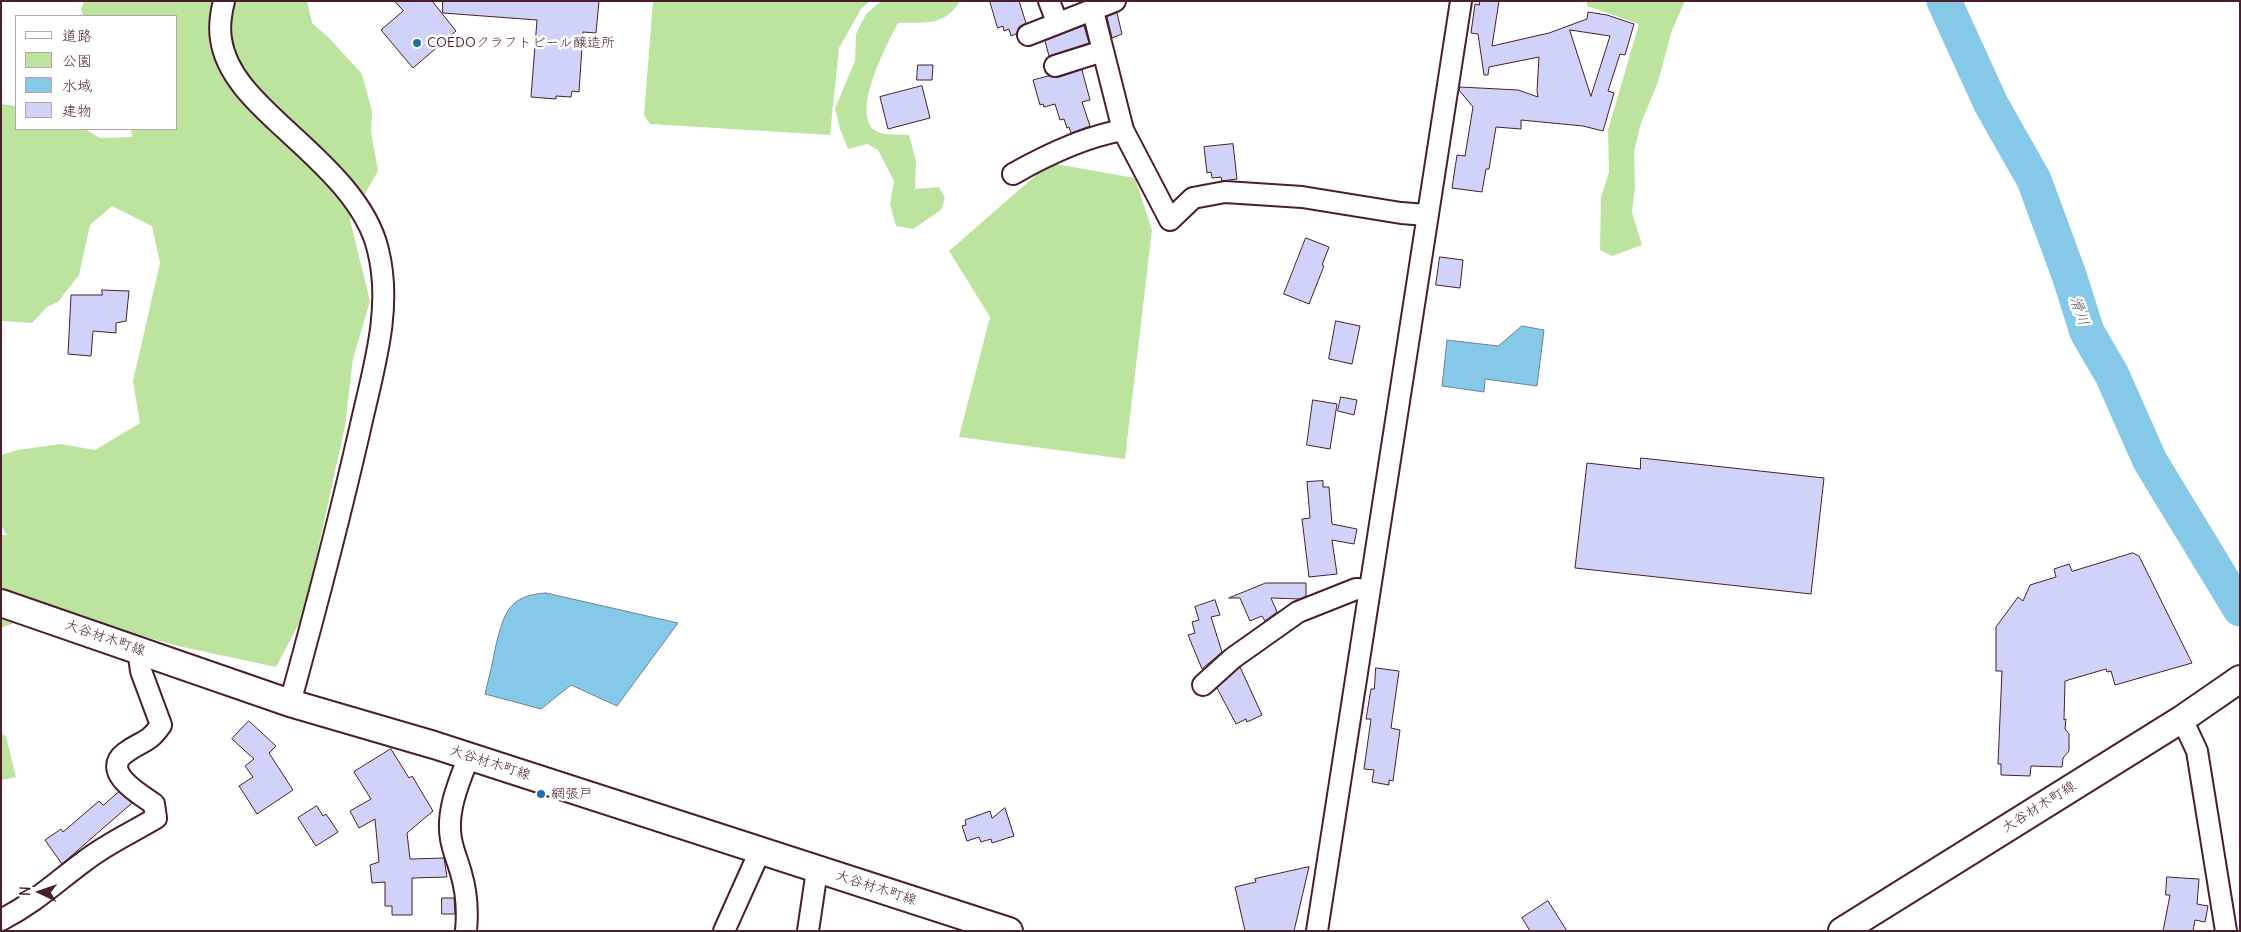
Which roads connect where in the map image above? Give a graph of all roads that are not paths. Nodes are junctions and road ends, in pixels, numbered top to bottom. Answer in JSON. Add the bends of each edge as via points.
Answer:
{"nodes":[{"id":1,"x":224,"y":1,"type":"edge"},
{"id":2,"x":1049,"y":1,"type":"edge"},
{"id":3,"x":1115,"y":1,"type":"edge"},
{"id":4,"x":1461,"y":1,"type":"edge"},
{"id":5,"x":1093,"y":10,"type":"junction"},
{"id":6,"x":1057,"y":22,"type":"junction"},
{"id":7,"x":1028,"y":34,"type":"dead end"},
{"id":8,"x":1102,"y":51,"type":"junction"},
{"id":9,"x":1055,"y":66,"type":"dead end"},
{"id":10,"x":1124,"y":130,"type":"junction"},
{"id":11,"x":1013,"y":174,"type":"dead end"},
{"id":12,"x":1427,"y":215,"type":"junction"},
{"id":13,"x":1369,"y":590,"type":"junction"},
{"id":14,"x":1,"y":603,"type":"edge"},
{"id":15,"x":138,"y":649,"type":"junction"},
{"id":16,"x":2238,"y":681,"type":"edge"},
{"id":17,"x":1203,"y":685,"type":"dead end"},
{"id":18,"x":290,"y":703,"type":"junction"},
{"id":19,"x":2182,"y":719,"type":"junction"},
{"id":20,"x":469,"y":756,"type":"junction"},
{"id":21,"x":760,"y":851,"type":"junction"},
{"id":22,"x":817,"y":870,"type":"junction"},
{"id":23,"x":1,"y":920,"type":"edge"},
{"id":24,"x":466,"y":931,"type":"edge"},
{"id":25,"x":724,"y":931,"type":"edge"},
{"id":26,"x":808,"y":931,"type":"edge"},
{"id":27,"x":1009,"y":931,"type":"edge"},
{"id":28,"x":1317,"y":931,"type":"edge"},
{"id":29,"x":1842,"y":931,"type":"edge"},
{"id":30,"x":2226,"y":931,"type":"edge"}],
"edges":[{"from":1,"to":18,"type":"street","via":[[220,15],[220,40],[226,58],[240,82],[305,147],[370,222],[384,285],[377,349],[344,501]]},
{"from":2,"to":6,"type":"street"},
{"from":3,"to":5,"type":"street"},
{"from":4,"to":12,"type":"street"},
{"from":5,"to":6,"type":"street"},
{"from":5,"to":8,"type":"street"},
{"from":6,"to":7,"type":"street"},
{"from":8,"to":9,"type":"street"},
{"from":8,"to":10,"type":"street"},
{"from":10,"to":11,"type":"street","via":[[1076,143]]},
{"from":10,"to":12,"type":"street","via":[[1170,220],[1193,198],[1225,192],[1302,198]]},
{"from":12,"to":13,"type":"street"},
{"from":13,"to":17,"type":"street","via":[[1356,589],[1298,612],[1233,658]]},
{"from":13,"to":28,"type":"street"},
{"from":14,"to":15,"type":"main road","name":"大谷材木町線"},
{"from":15,"to":18,"type":"main road","name":"大谷材木町線"},
{"from":15,"to":23,"type":"street","via":[[141,672],[161,724],[152,738],[124,754],[118,763],[119,773],[130,787],[154,804],[156,818],[115,840],[28,906]]},
{"from":16,"to":19,"type":"main road","name":"大谷材木町線"},
{"from":18,"to":20,"type":"main road","name":"大谷材木町線"},
{"from":19,"to":29,"type":"main road","name":"大谷材木町線"},
{"from":19,"to":30,"type":"street","via":[[2197,751]]},
{"from":20,"to":21,"type":"main road","name":"大谷材木町線"},
{"from":20,"to":24,"type":"street","via":[[451,809],[450,825],[451,840],[467,894]]},
{"from":21,"to":22,"type":"main road","name":"大谷材木町線"},
{"from":21,"to":25,"type":"street"},
{"from":22,"to":26,"type":"street"},
{"from":22,"to":27,"type":"main road","name":"大谷材木町線"}]}
